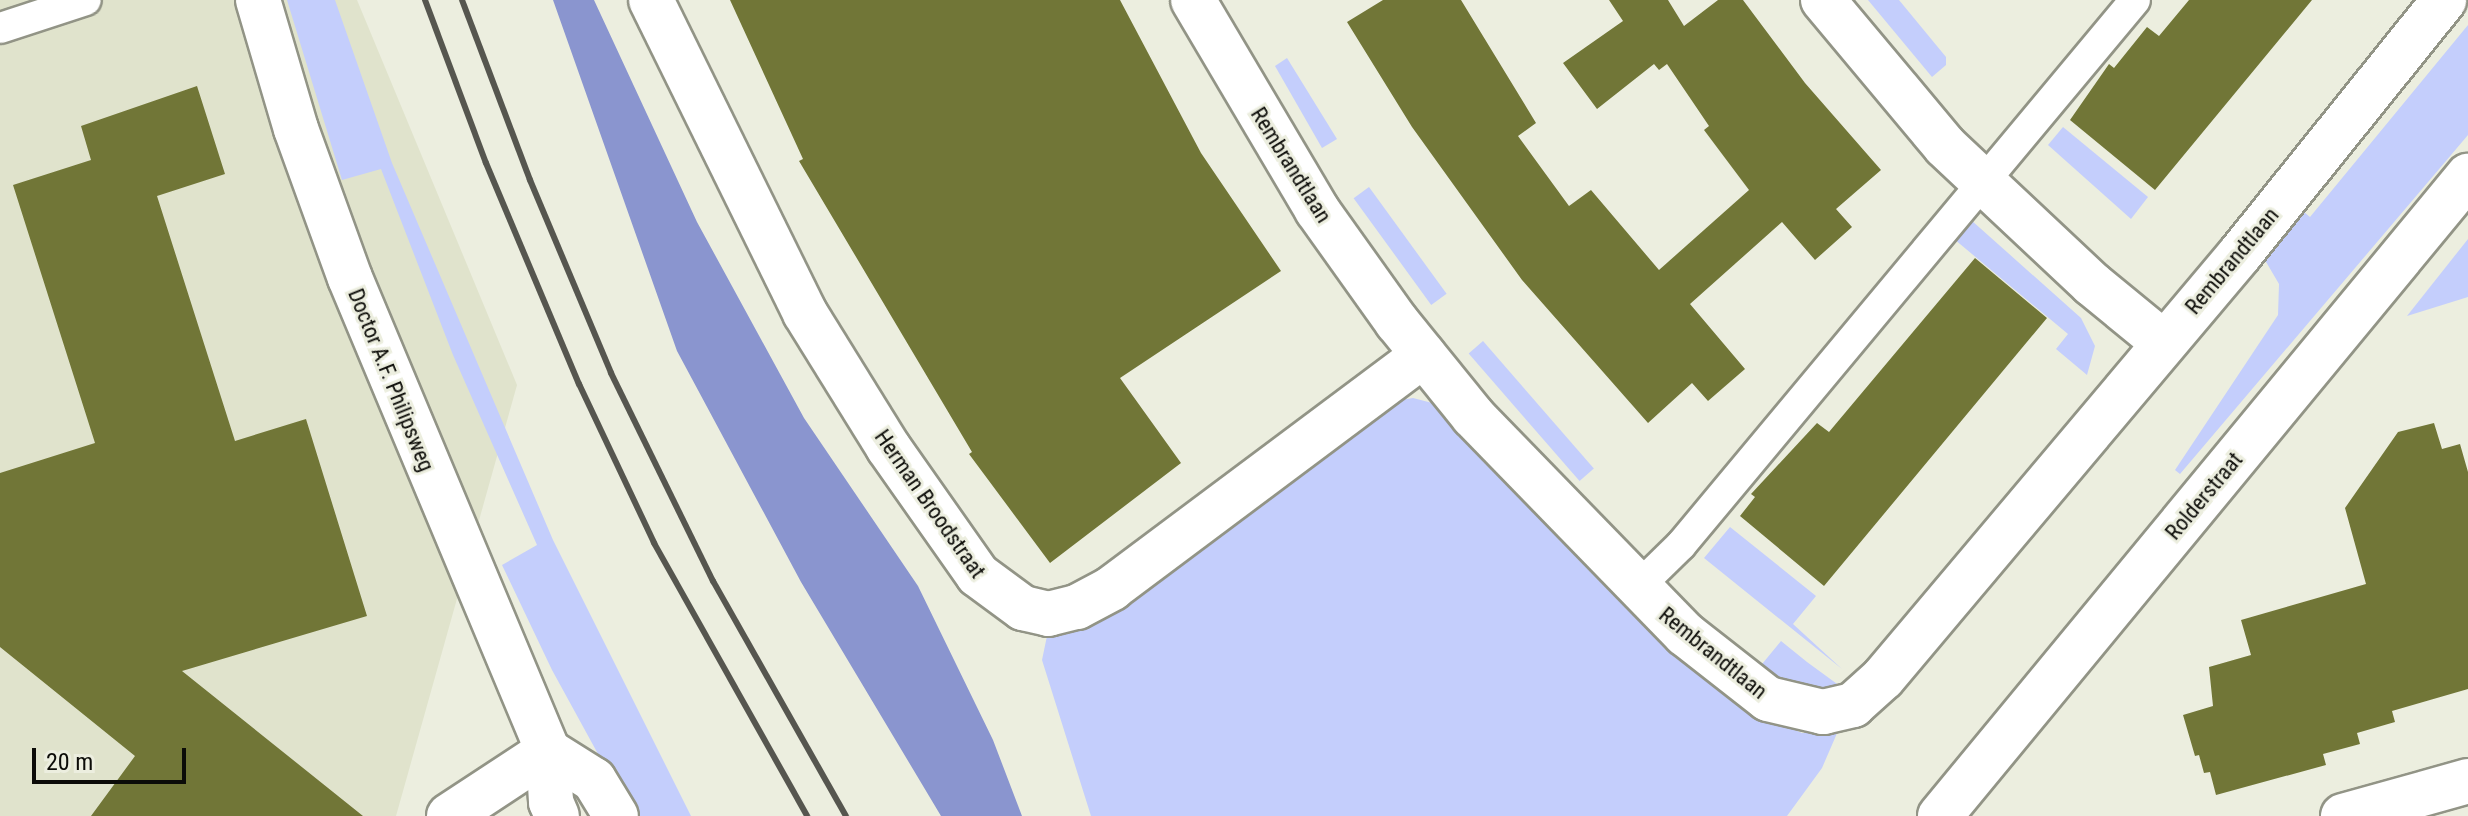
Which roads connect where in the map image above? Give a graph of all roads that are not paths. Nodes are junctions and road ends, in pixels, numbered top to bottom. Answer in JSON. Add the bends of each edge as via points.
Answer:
{"nodes":[{"id":1,"x":86,"y":0,"type":"edge"},
{"id":2,"x":258,"y":0,"type":"edge"},
{"id":3,"x":651,"y":0,"type":"edge"},
{"id":4,"x":1193,"y":0,"type":"edge"},
{"id":5,"x":1823,"y":0,"type":"edge"},
{"id":6,"x":2135,"y":0,"type":"edge"},
{"id":7,"x":2444,"y":0,"type":"edge"},
{"id":8,"x":0,"y":28,"type":"edge"},
{"id":9,"x":2468,"y":176,"type":"edge"},
{"id":10,"x":1983,"y":183,"type":"junction"},
{"id":11,"x":2164,"y":343,"type":"junction"},
{"id":12,"x":1423,"y":355,"type":"junction"},
{"id":13,"x":1636,"y":589,"type":"junction"},
{"id":14,"x":548,"y":751,"type":"junction"},
{"id":15,"x":2468,"y":781,"type":"edge"},
{"id":16,"x":449,"y":816,"type":"edge"},
{"id":17,"x":557,"y":816,"type":"edge"},
{"id":18,"x":616,"y":816,"type":"edge"},
{"id":19,"x":1940,"y":816,"type":"edge"},
{"id":20,"x":2343,"y":816,"type":"edge"}],
"edges":[{"from":1,"to":8,"type":"lane"},
{"from":2,"to":14,"type":"street","name":"Doctor A.F. Philipsweg","via":[[296,129],[350,278]]},
{"from":3,"to":12,"type":"street","name":"Herman Broodstraat","via":[[805,313],[888,447],[978,575],[1023,608],[1048,614],[1077,607],[1112,588]]},
{"from":4,"to":12,"type":"street","name":"Rembrandtlaan","via":[[1317,210]]},
{"from":5,"to":10,"type":"street","via":[[1880,73]]},
{"from":6,"to":10,"type":"lane"},
{"from":7,"to":11,"type":"street","name":"Rembrandtlaan"},
{"from":9,"to":19,"type":"street","name":"Rolderstraat"},
{"from":10,"to":11,"type":"street"},
{"from":10,"to":13,"type":"lane","via":[[1681,545]]},
{"from":11,"to":13,"type":"street","name":"Rembrandtlaan","via":[[1883,678],[1853,705],[1823,712],[1768,699]]},
{"from":12,"to":13,"type":"street","name":"Rembrandtlaan","via":[[1502,449]]},
{"from":14,"to":16,"type":"street"},
{"from":14,"to":17,"type":"street","name":"Doctor A.F. Philipsweg","via":[[551,802]]},
{"from":14,"to":18,"type":"street","via":[[594,780]]},
{"from":15,"to":20,"type":"street"}]}
